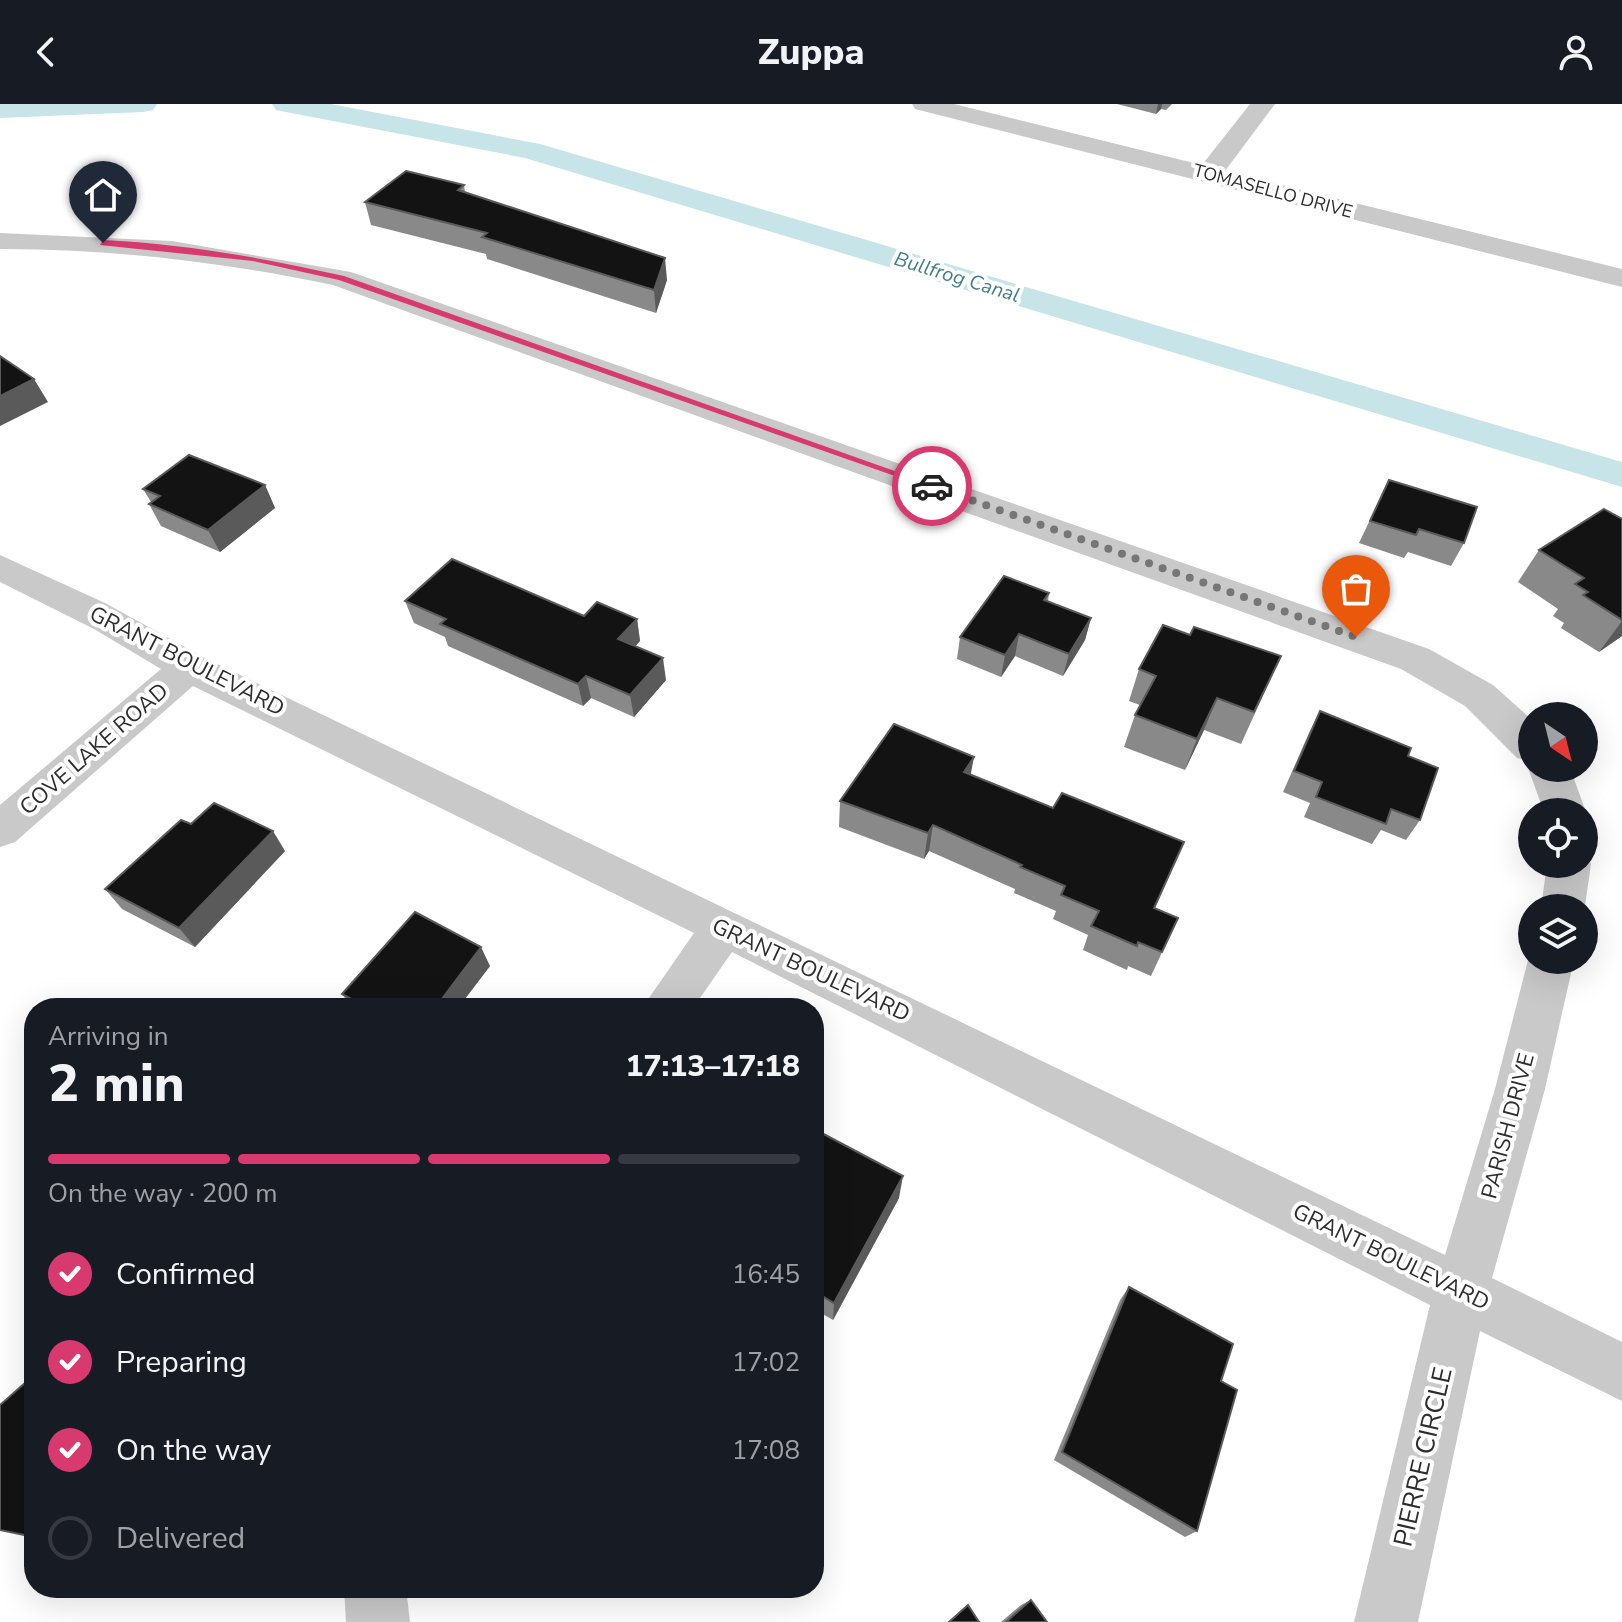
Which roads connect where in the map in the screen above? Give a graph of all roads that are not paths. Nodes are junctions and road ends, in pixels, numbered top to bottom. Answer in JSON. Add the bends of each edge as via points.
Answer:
{"nodes":[{"id":1,"x":924,"y":104,"type":"edge"},
{"id":2,"x":1263,"y":104,"type":"edge"},
{"id":3,"x":1210,"y":173,"type":"junction"},
{"id":4,"x":0,"y":241,"type":"edge"},
{"id":5,"x":1622,"y":278,"type":"edge"},
{"id":6,"x":0,"y":567,"type":"edge"},
{"id":7,"x":188,"y":667,"type":"junction"},
{"id":8,"x":1518,"y":731,"type":"edge"},
{"id":9,"x":0,"y":830,"type":"edge"},
{"id":10,"x":723,"y":929,"type":"junction"},
{"id":11,"x":1548,"y":974,"type":"edge"},
{"id":12,"x":673,"y":998,"type":"edge"},
{"id":13,"x":1461,"y":1291,"type":"junction"},
{"id":14,"x":1622,"y":1372,"type":"edge"},
{"id":15,"x":376,"y":1598,"type":"edge"},
{"id":16,"x":378,"y":1622,"type":"edge"},
{"id":17,"x":1386,"y":1622,"type":"edge"}],
"edges":[{"from":1,"to":3,"type":"street","name":"TOMASELLO DRIVE"},
{"from":2,"to":3,"type":"street"},
{"from":3,"to":5,"type":"street","name":"TOMASELLO DRIVE"},
{"from":4,"to":8,"type":"street","via":[[153,245],[341,278],[1415,659],[1461,681]]},
{"from":6,"to":7,"type":"street","name":"GRANT BOULEVARD"},
{"from":7,"to":9,"type":"street","name":"COVE LAKE ROAD"},
{"from":7,"to":10,"type":"street","name":"GRANT BOULEVARD"},
{"from":10,"to":12,"type":"street"},
{"from":10,"to":13,"type":"street","name":"GRANT BOULEVARD"},
{"from":11,"to":13,"type":"street","name":"PARISH DRIVE"},
{"from":13,"to":14,"type":"street","name":"GRANT BOULEVARD"},
{"from":13,"to":17,"type":"street","name":"PIERRE CIRCLE"},
{"from":15,"to":16,"type":"street"}]}
